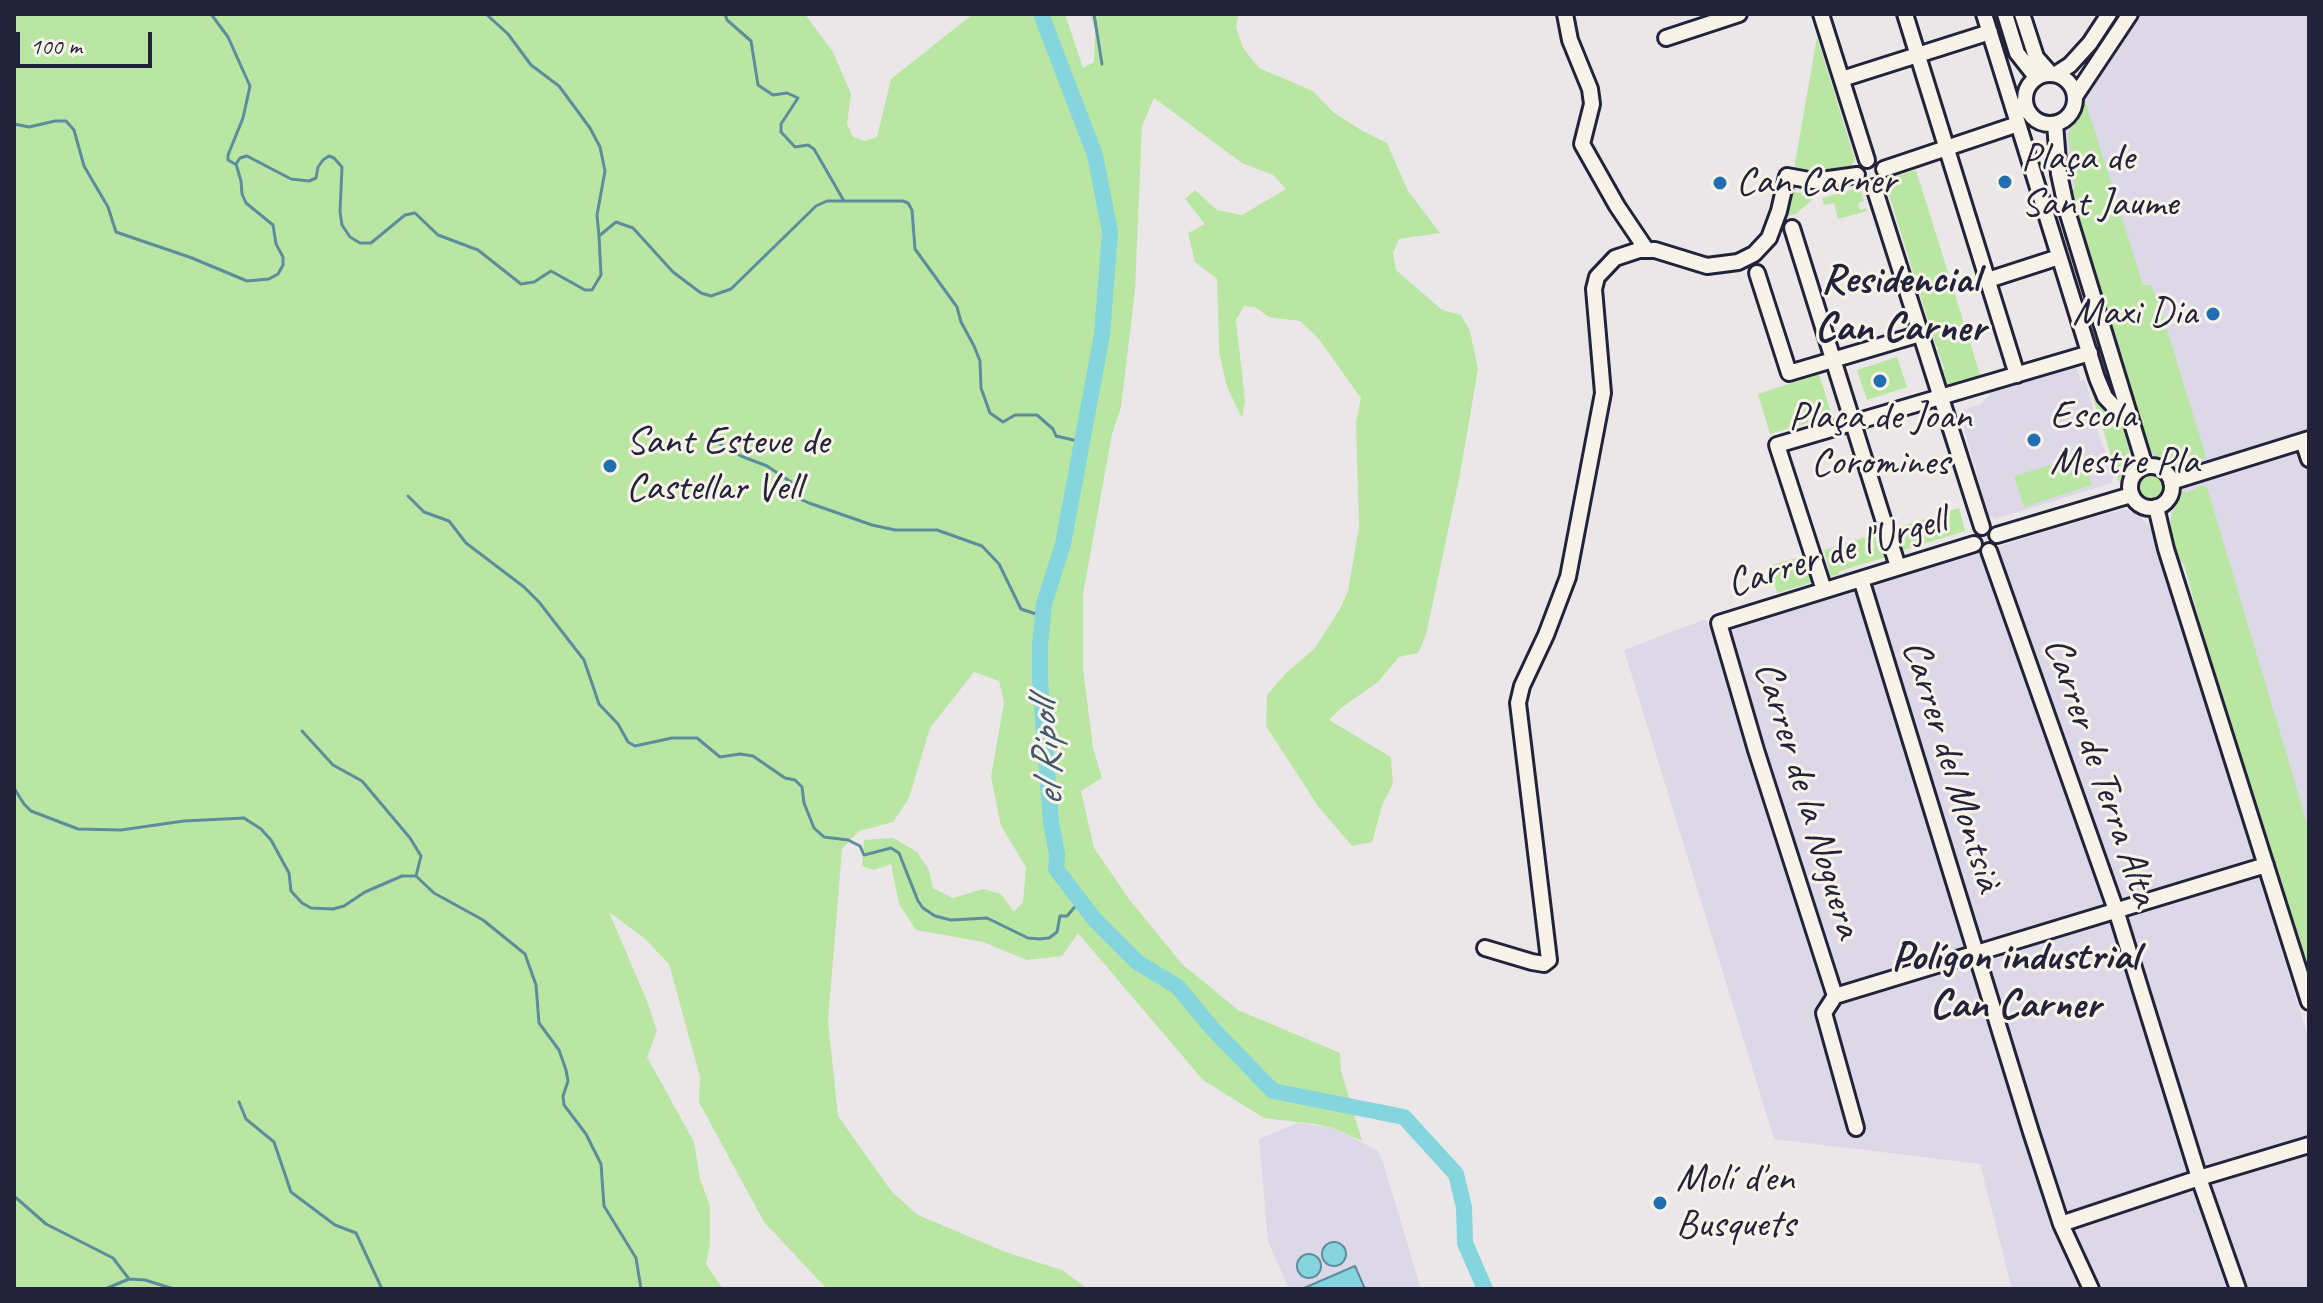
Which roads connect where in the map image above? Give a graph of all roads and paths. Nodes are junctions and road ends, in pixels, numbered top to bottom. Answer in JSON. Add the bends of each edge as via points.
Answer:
{"nodes":[{"id":1,"x":1565,"y":14,"type":"edge"},
{"id":2,"x":1739,"y":14,"type":"edge"},
{"id":3,"x":1821,"y":14,"type":"edge"},
{"id":4,"x":1905,"y":14,"type":"edge"},
{"id":5,"x":1984,"y":14,"type":"edge"},
{"id":6,"x":2005,"y":14,"type":"edge"},
{"id":7,"x":2022,"y":14,"type":"edge"},
{"id":8,"x":2109,"y":14,"type":"edge"},
{"id":9,"x":2130,"y":14,"type":"edge"},
{"id":10,"x":1990,"y":32,"type":"junction"},
{"id":11,"x":1666,"y":38,"type":"dead end"},
{"id":12,"x":1919,"y":56,"type":"junction"},
{"id":13,"x":2047,"y":75,"type":"junction"},
{"id":14,"x":1842,"y":79,"type":"junction"},
{"id":15,"x":2076,"y":95,"type":"junction"},
{"id":16,"x":2018,"y":124,"type":"junction"},
{"id":17,"x":2055,"y":124,"type":"junction"},
{"id":18,"x":1945,"y":147,"type":"junction"},
{"id":19,"x":1867,"y":160,"type":"junction"},
{"id":20,"x":1884,"y":169,"type":"junction"},
{"id":21,"x":1857,"y":175,"type":"junction"},
{"id":22,"x":1874,"y":187,"type":"junction"},
{"id":23,"x":1792,"y":228,"type":"dead end"},
{"id":24,"x":1646,"y":249,"type":"junction"},
{"id":25,"x":2059,"y":257,"type":"junction"},
{"id":26,"x":1757,"y":273,"type":"dead end"},
{"id":27,"x":1988,"y":280,"type":"junction"},
{"id":28,"x":1920,"y":334,"type":"junction"},
{"id":29,"x":2090,"y":353,"type":"junction"},
{"id":30,"x":1832,"y":360,"type":"junction"},
{"id":31,"x":2017,"y":375,"type":"junction"},
{"id":32,"x":1941,"y":398,"type":"junction"},
{"id":33,"x":2129,"y":418,"type":"junction"},
{"id":34,"x":1852,"y":423,"type":"junction"},
{"id":35,"x":2306,"y":440,"type":"edge"},
{"id":36,"x":2309,"y":459,"type":"edge"},
{"id":37,"x":2145,"y":466,"type":"junction"},
{"id":38,"x":2171,"y":482,"type":"junction"},
{"id":39,"x":2131,"y":495,"type":"junction"},
{"id":40,"x":2156,"y":507,"type":"junction"},
{"id":41,"x":1982,"y":527,"type":"junction"},
{"id":42,"x":1997,"y":535,"type":"junction"},
{"id":43,"x":1974,"y":544,"type":"junction"},
{"id":44,"x":1989,"y":551,"type":"junction"},
{"id":45,"x":1898,"y":567,"type":"junction"},
{"id":46,"x":1861,"y":579,"type":"junction"},
{"id":47,"x":1824,"y":590,"type":"junction"},
{"id":48,"x":1719,"y":623,"type":"joint"},
{"id":49,"x":2266,"y":865,"type":"junction"},
{"id":50,"x":2117,"y":913,"type":"junction"},
{"id":51,"x":1485,"y":948,"type":"dead end"},
{"id":52,"x":1975,"y":955,"type":"junction"},
{"id":53,"x":1835,"y":996,"type":"junction"},
{"id":54,"x":2309,"y":1002,"type":"edge"},
{"id":55,"x":1856,"y":1128,"type":"dead end"},
{"id":56,"x":2309,"y":1145,"type":"edge"},
{"id":57,"x":2199,"y":1178,"type":"junction"},
{"id":58,"x":2061,"y":1224,"type":"junction"},
{"id":59,"x":2091,"y":1289,"type":"edge"},
{"id":60,"x":2238,"y":1289,"type":"edge"}],
"edges":[{"from":1,"to":24,"type":"street","via":[[1592,104],[1582,144]]},
{"from":2,"to":11,"type":"street"},
{"from":3,"to":14,"type":"street"},
{"from":4,"to":12,"type":"street"},
{"from":5,"to":10,"type":"street"},
{"from":6,"to":13,"type":"street","via":[[2017,53]]},
{"from":7,"to":13,"type":"street"},
{"from":8,"to":13,"type":"street","via":[[2070,65]]},
{"from":9,"to":15,"type":"street"},
{"from":10,"to":12,"type":"street"},
{"from":10,"to":16,"type":"street"},
{"from":12,"to":14,"type":"street"},
{"from":12,"to":18,"type":"street"},
{"from":13,"to":15,"type":"street","via":[[2068,80]]},
{"from":13,"to":17,"type":"street","via":[[2026,89],[2026,106],[2035,119]]},
{"from":14,"to":19,"type":"street"},
{"from":15,"to":17,"type":"street","via":[[2067,118]]},
{"from":16,"to":18,"type":"street"},
{"from":16,"to":25,"type":"street"},
{"from":17,"to":33,"type":"street","via":[[2067,211]]},
{"from":18,"to":20,"type":"street"},
{"from":18,"to":27,"type":"street"},
{"from":19,"to":20,"type":"street","via":[[1876,160]]},
{"from":19,"to":21,"type":"street"},
{"from":20,"to":22,"type":"street","via":[[1882,182]]},
{"from":21,"to":22,"type":"street","via":[[1861,183]]},
{"from":21,"to":24,"type":"street","via":[[1814,181],[1787,176],[1769,238],[1738,262],[1707,266]]},
{"from":22,"to":28,"type":"street"},
{"from":23,"to":30,"type":"street"},
{"from":24,"to":51,"type":"street","via":[[1615,258],[1595,282],[1603,393],[1568,577],[1518,703],[1549,960],[1532,962]]},
{"from":25,"to":27,"type":"street"},
{"from":25,"to":29,"type":"street"},
{"from":26,"to":30,"type":"street","via":[[1789,373]]},
{"from":27,"to":31,"type":"street"},
{"from":28,"to":30,"type":"street"},
{"from":28,"to":32,"type":"street"},
{"from":29,"to":31,"type":"street"},
{"from":29,"to":33,"type":"street","via":[[2105,397]]},
{"from":30,"to":34,"type":"street"},
{"from":31,"to":32,"type":"street"},
{"from":32,"to":34,"type":"street"},
{"from":32,"to":41,"type":"street"},
{"from":33,"to":37,"type":"street"},
{"from":34,"to":45,"type":"street"},
{"from":34,"to":47,"type":"street","via":[[1777,445]]},
{"from":35,"to":36,"type":"street"},
{"from":35,"to":38,"type":"street"},
{"from":37,"to":38,"type":"street","via":[[2158,467]]},
{"from":37,"to":39,"type":"street","via":[[2132,478]]},
{"from":38,"to":40,"type":"street","via":[[2168,500]]},
{"from":39,"to":40,"type":"street","via":[[2139,504]]},
{"from":39,"to":42,"type":"street","name":"Carrer de l'Urgell"},
{"from":40,"to":49,"type":"street"},
{"from":41,"to":42,"type":"street"},
{"from":41,"to":43,"type":"street"},
{"from":42,"to":44,"type":"street","via":[[1997,544]]},
{"from":43,"to":44,"type":"street"},
{"from":43,"to":45,"type":"street","name":"Carrer de l'Urgell"},
{"from":44,"to":50,"type":"street","name":"Carrer de Terra Alta"},
{"from":45,"to":46,"type":"street","name":"Carrer de l'Urgell"},
{"from":46,"to":47,"type":"street","name":"Carrer de l'Urgell"},
{"from":46,"to":52,"type":"street","name":"Carrer del Montsià"},
{"from":47,"to":48,"type":"street","name":"Carrer de l'Urgell"},
{"from":48,"to":53,"type":"street","name":"Carrer de la Noguera"},
{"from":49,"to":50,"type":"street"},
{"from":49,"to":54,"type":"street"},
{"from":50,"to":52,"type":"street"},
{"from":50,"to":57,"type":"street","name":"Carrer de Terra Alta"},
{"from":52,"to":53,"type":"street"},
{"from":52,"to":58,"type":"street","name":"Carrer del Montsià"},
{"from":53,"to":55,"type":"street","via":[[1824,1013]]},
{"from":56,"to":57,"type":"street"},
{"from":57,"to":58,"type":"street"},
{"from":57,"to":60,"type":"street","name":"Carrer de Terra Alta"},
{"from":58,"to":59,"type":"street","name":"Carrer del Montsià"}]}
